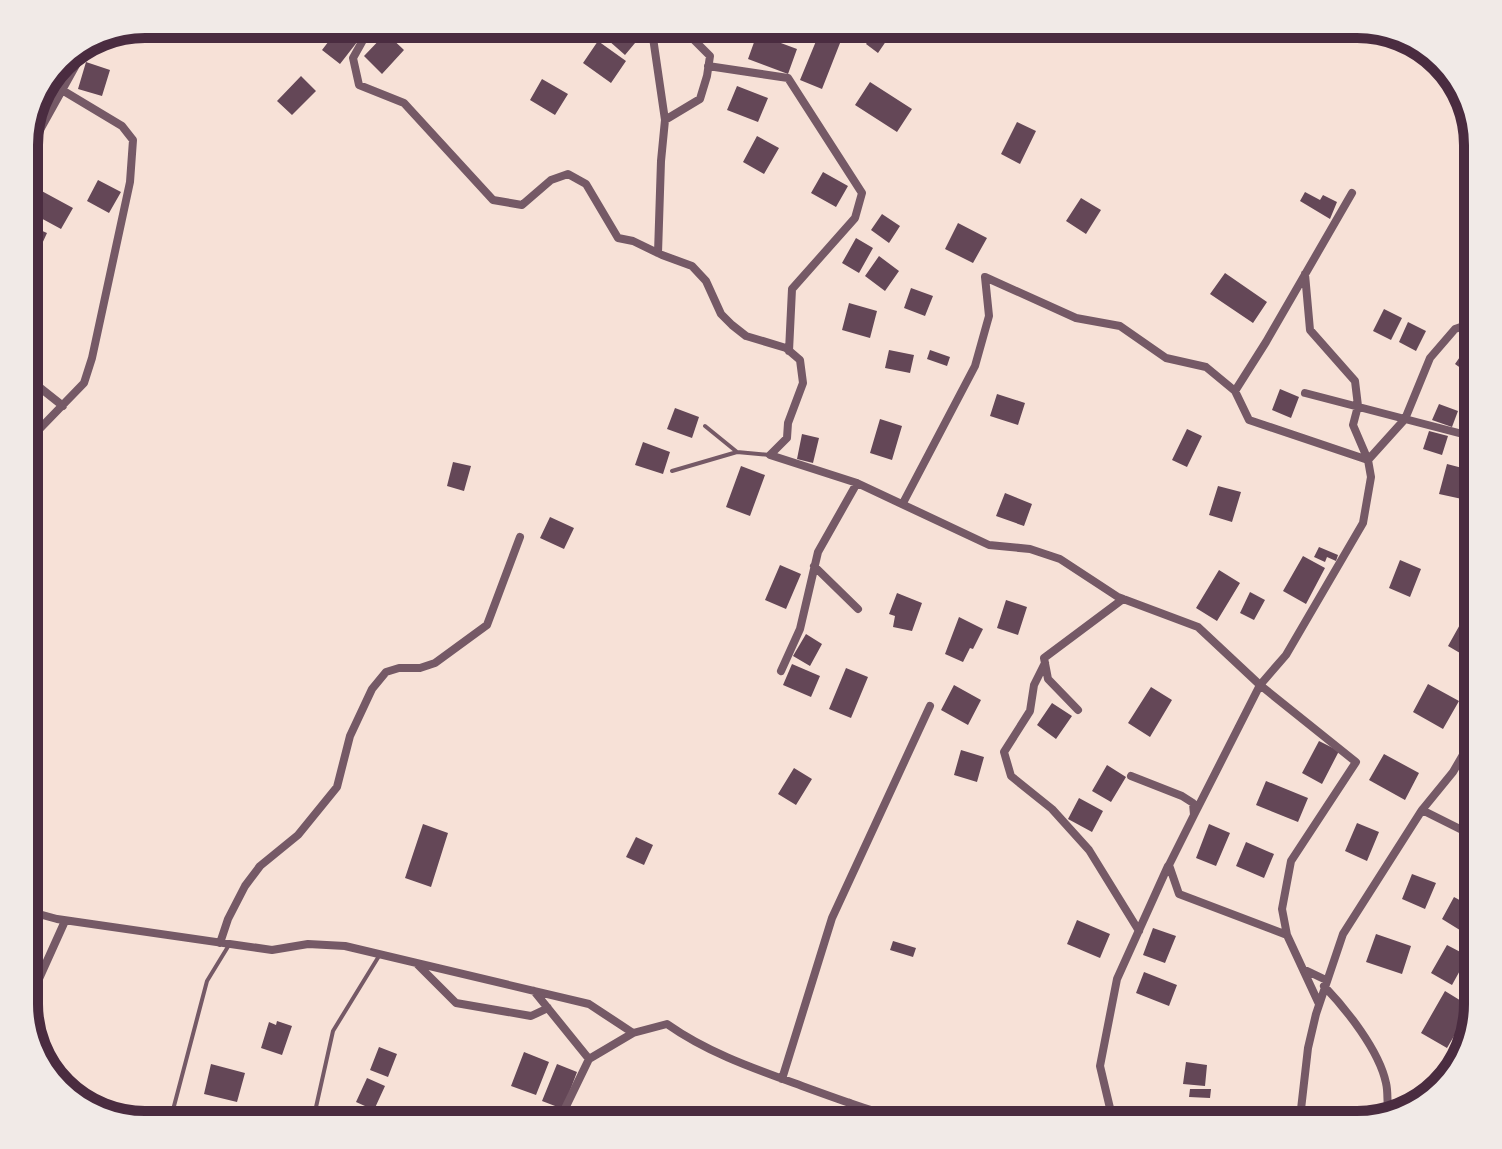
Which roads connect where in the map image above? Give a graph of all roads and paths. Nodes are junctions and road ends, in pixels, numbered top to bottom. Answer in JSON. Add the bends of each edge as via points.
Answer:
{"nodes":[{"id":1,"x":363,"y":38,"type":"edge"},
{"id":2,"x":653,"y":38,"type":"edge"},
{"id":3,"x":692,"y":38,"type":"edge"},
{"id":4,"x":77,"y":63,"type":"edge"},
{"id":5,"x":708,"y":66,"type":"junction"},
{"id":6,"x":73,"y":70,"type":"junction"},
{"id":7,"x":65,"y":74,"type":"edge"},
{"id":8,"x":62,"y":90,"type":"junction"},
{"id":9,"x":665,"y":120,"type":"junction"},
{"id":10,"x":40,"y":126,"type":"edge"},
{"id":11,"x":1352,"y":193,"type":"dead end"},
{"id":12,"x":658,"y":253,"type":"junction"},
{"id":13,"x":1305,"y":273,"type":"junction"},
{"id":14,"x":1464,"y":326,"type":"edge"},
{"id":15,"x":789,"y":351,"type":"junction"},
{"id":16,"x":38,"y":386,"type":"edge"},
{"id":17,"x":1235,"y":391,"type":"junction"},
{"id":18,"x":1305,"y":393,"type":"dead end"},
{"id":19,"x":63,"y":406,"type":"junction"},
{"id":20,"x":1358,"y":406,"type":"junction"},
{"id":21,"x":1405,"y":419,"type":"junction"},
{"id":22,"x":705,"y":426,"type":"dead end"},
{"id":23,"x":38,"y":431,"type":"edge"},
{"id":24,"x":1463,"y":434,"type":"joint"},
{"id":25,"x":1464,"y":437,"type":"edge"},
{"id":26,"x":737,"y":452,"type":"junction"},
{"id":27,"x":770,"y":455,"type":"junction"},
{"id":28,"x":1368,"y":460,"type":"junction"},
{"id":29,"x":672,"y":471,"type":"dead end"},
{"id":30,"x":857,"y":483,"type":"junction"},
{"id":31,"x":903,"y":503,"type":"junction"},
{"id":32,"x":520,"y":537,"type":"dead end"},
{"id":33,"x":814,"y":566,"type":"junction"},
{"id":34,"x":1123,"y":599,"type":"junction"},
{"id":35,"x":858,"y":609,"type":"dead end"},
{"id":36,"x":1045,"y":663,"type":"junction"},
{"id":37,"x":781,"y":671,"type":"dead end"},
{"id":38,"x":1260,"y":685,"type":"junction"},
{"id":39,"x":930,"y":706,"type":"dead end"},
{"id":40,"x":1078,"y":710,"type":"dead end"},
{"id":41,"x":1464,"y":753,"type":"edge"},
{"id":42,"x":1131,"y":776,"type":"dead end"},
{"id":43,"x":1422,"y":810,"type":"junction"},
{"id":44,"x":1194,"y":815,"type":"junction"},
{"id":45,"x":1464,"y":831,"type":"edge"},
{"id":46,"x":1169,"y":865,"type":"junction"},
{"id":47,"x":38,"y":914,"type":"edge"},
{"id":48,"x":65,"y":921,"type":"junction"},
{"id":49,"x":1139,"y":931,"type":"junction"},
{"id":50,"x":1287,"y":935,"type":"junction"},
{"id":51,"x":224,"y":944,"type":"junction"},
{"id":52,"x":380,"y":954,"type":"junction"},
{"id":53,"x":415,"y":962,"type":"junction"},
{"id":54,"x":1302,"y":969,"type":"junction"},
{"id":55,"x":38,"y":981,"type":"edge"},
{"id":56,"x":1325,"y":983,"type":"junction"},
{"id":57,"x":534,"y":991,"type":"junction"},
{"id":58,"x":1319,"y":1004,"type":"junction"},
{"id":59,"x":548,"y":1008,"type":"junction"},
{"id":60,"x":633,"y":1033,"type":"junction"},
{"id":61,"x":589,"y":1059,"type":"junction"},
{"id":62,"x":782,"y":1079,"type":"junction"},
{"id":63,"x":850,"y":1103,"type":"junction"},
{"id":64,"x":1392,"y":1104,"type":"edge"},
{"id":65,"x":173,"y":1111,"type":"edge"},
{"id":66,"x":315,"y":1111,"type":"edge"},
{"id":67,"x":564,"y":1111,"type":"edge"},
{"id":68,"x":845,"y":1111,"type":"edge"},
{"id":69,"x":878,"y":1111,"type":"edge"},
{"id":70,"x":1111,"y":1111,"type":"edge"},
{"id":71,"x":1301,"y":1111,"type":"edge"}],
"edges":[{"from":1,"to":12,"type":"street","via":[[353,58],[359,85],[404,103],[493,200],[522,205],[551,180],[568,174],[586,184],[618,238]]},
{"from":2,"to":9,"type":"street"},
{"from":3,"to":5,"type":"street","via":[[710,56]]},
{"from":4,"to":6,"type":"street"},
{"from":5,"to":9,"type":"street","via":[[700,99]]},
{"from":5,"to":15,"type":"street","via":[[788,78],[862,193],[855,218],[792,289]]},
{"from":6,"to":7,"type":"street"},
{"from":6,"to":8,"type":"street"},
{"from":8,"to":10,"type":"street"},
{"from":8,"to":19,"type":"street","via":[[122,126],[133,140],[130,182],[92,358],[84,383]]},
{"from":9,"to":12,"type":"street"},
{"from":11,"to":13,"type":"street"},
{"from":12,"to":15,"type":"street","via":[[692,266],[706,281],[721,314],[746,336]]},
{"from":13,"to":17,"type":"street"},
{"from":13,"to":20,"type":"street","via":[[1310,330],[1355,381]]},
{"from":14,"to":21,"type":"street","via":[[1430,358]]},
{"from":15,"to":27,"type":"street","via":[[800,360],[803,383],[787,438]]},
{"from":16,"to":19,"type":"street"},
{"from":17,"to":28,"type":"street","via":[[1249,420]]},
{"from":17,"to":31,"type":"street","via":[[1206,367],[1166,358],[1120,326],[1076,318],[985,277],[989,316],[975,366]]},
{"from":18,"to":20,"type":"street"},
{"from":19,"to":23,"type":"street"},
{"from":20,"to":21,"type":"street"},
{"from":20,"to":28,"type":"street","via":[[1353,425]]},
{"from":21,"to":24,"type":"street"},
{"from":21,"to":28,"type":"street"},
{"from":22,"to":26,"type":"lane"},
{"from":24,"to":25,"type":"street"},
{"from":26,"to":27,"type":"lane"},
{"from":26,"to":29,"type":"lane"},
{"from":27,"to":30,"type":"street"},
{"from":28,"to":38,"type":"street","via":[[1371,477],[1363,523],[1286,655]]},
{"from":30,"to":31,"type":"street"},
{"from":30,"to":33,"type":"street"},
{"from":31,"to":34,"type":"street","via":[[989,545],[1030,549],[1060,559]]},
{"from":32,"to":51,"type":"street","via":[[487,625],[435,663],[386,672],[372,689],[350,736],[337,787],[298,835],[252,876],[228,919]]},
{"from":33,"to":35,"type":"street"},
{"from":33,"to":37,"type":"street","via":[[800,629]]},
{"from":34,"to":36,"type":"street","via":[[1044,658]]},
{"from":34,"to":38,"type":"street","via":[[1198,627]]},
{"from":36,"to":40,"type":"street","via":[[1048,679]]},
{"from":36,"to":49,"type":"street","via":[[1030,711],[1004,752],[1011,776],[1052,809],[1089,850]]},
{"from":38,"to":44,"type":"street"},
{"from":38,"to":50,"type":"street","via":[[1356,762],[1291,861],[1282,909]]},
{"from":39,"to":62,"type":"street","via":[[832,918]]},
{"from":41,"to":43,"type":"street"},
{"from":42,"to":44,"type":"street","via":[[1182,796],[1193,803]]},
{"from":43,"to":45,"type":"street"},
{"from":43,"to":56,"type":"street","via":[[1353,914]]},
{"from":44,"to":46,"type":"street"},
{"from":46,"to":49,"type":"street"},
{"from":46,"to":50,"type":"street","via":[[1179,894]]},
{"from":47,"to":48,"type":"street"},
{"from":48,"to":51,"type":"street"},
{"from":48,"to":55,"type":"street"},
{"from":49,"to":70,"type":"street","via":[[1117,979],[1100,1066]]},
{"from":50,"to":54,"type":"street"},
{"from":51,"to":52,"type":"street","via":[[272,950],[308,944],[345,946]]},
{"from":51,"to":65,"type":"lane","via":[[207,981]]},
{"from":52,"to":53,"type":"street"},
{"from":52,"to":66,"type":"lane","via":[[333,1031]]},
{"from":53,"to":57,"type":"street"},
{"from":53,"to":59,"type":"street","via":[[456,1003],[531,1016]]},
{"from":54,"to":56,"type":"street"},
{"from":54,"to":58,"type":"street"},
{"from":56,"to":58,"type":"street"},
{"from":56,"to":64,"type":"street","via":[[1378,1062]]},
{"from":57,"to":59,"type":"street"},
{"from":57,"to":60,"type":"street","via":[[589,1004]]},
{"from":58,"to":71,"type":"street"},
{"from":59,"to":61,"type":"street"},
{"from":60,"to":61,"type":"street"},
{"from":60,"to":62,"type":"street","via":[[667,1024],[696,1044]]},
{"from":61,"to":67,"type":"street"},
{"from":62,"to":63,"type":"street"},
{"from":63,"to":68,"type":"street"},
{"from":63,"to":69,"type":"street"}]}
